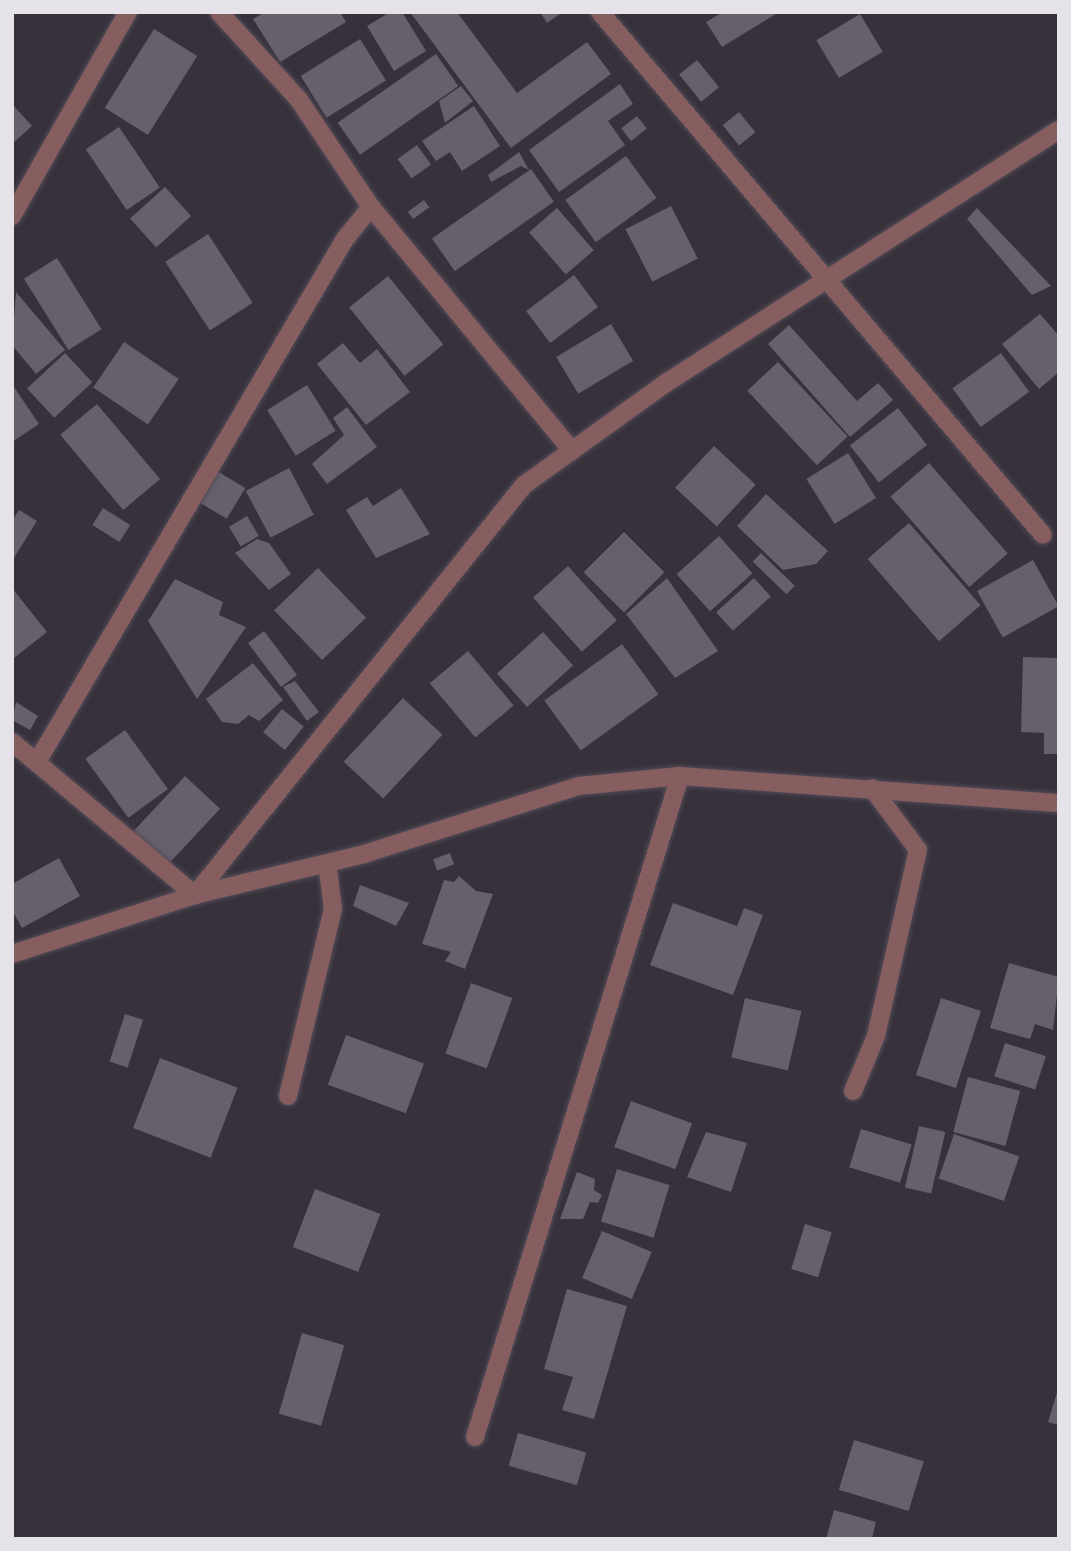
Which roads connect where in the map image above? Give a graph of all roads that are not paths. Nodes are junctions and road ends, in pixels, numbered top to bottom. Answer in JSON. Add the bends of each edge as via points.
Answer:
{"nodes":[{"id":1,"x":128,"y":12,"type":"edge"},
{"id":2,"x":219,"y":12,"type":"edge"},
{"id":3,"x":600,"y":12,"type":"edge"},
{"id":4,"x":1059,"y":130,"type":"edge"},
{"id":5,"x":371,"y":207,"type":"junction"},
{"id":6,"x":12,"y":216,"type":"edge"},
{"id":7,"x":823,"y":282,"type":"junction"},
{"id":8,"x":572,"y":451,"type":"junction"},
{"id":9,"x":1043,"y":535,"type":"dead end"},
{"id":10,"x":12,"y":742,"type":"edge"},
{"id":11,"x":37,"y":762,"type":"junction"},
{"id":12,"x":680,"y":776,"type":"junction"},
{"id":13,"x":872,"y":788,"type":"junction"},
{"id":14,"x":1059,"y":803,"type":"edge"},
{"id":15,"x":327,"y":863,"type":"junction"},
{"id":16,"x":195,"y":895,"type":"junction"},
{"id":17,"x":12,"y":954,"type":"edge"},
{"id":18,"x":853,"y":1091,"type":"dead end"},
{"id":19,"x":288,"y":1096,"type":"dead end"},
{"id":20,"x":475,"y":1437,"type":"dead end"}],
"edges":[{"from":1,"to":6,"type":"street"},
{"from":2,"to":5,"type":"street","via":[[299,100]]},
{"from":3,"to":7,"type":"street"},
{"from":4,"to":7,"type":"street"},
{"from":5,"to":8,"type":"street"},
{"from":5,"to":11,"type":"street","via":[[345,239]]},
{"from":7,"to":8,"type":"street"},
{"from":7,"to":9,"type":"street"},
{"from":8,"to":16,"type":"street","via":[[524,485]]},
{"from":10,"to":11,"type":"street"},
{"from":11,"to":16,"type":"street"},
{"from":12,"to":13,"type":"street"},
{"from":12,"to":15,"type":"street","via":[[579,786]]},
{"from":12,"to":20,"type":"street"},
{"from":13,"to":14,"type":"street"},
{"from":13,"to":18,"type":"street","via":[[918,850],[876,1036]]},
{"from":15,"to":16,"type":"street"},
{"from":15,"to":19,"type":"street","via":[[333,909]]},
{"from":16,"to":17,"type":"street"}]}
